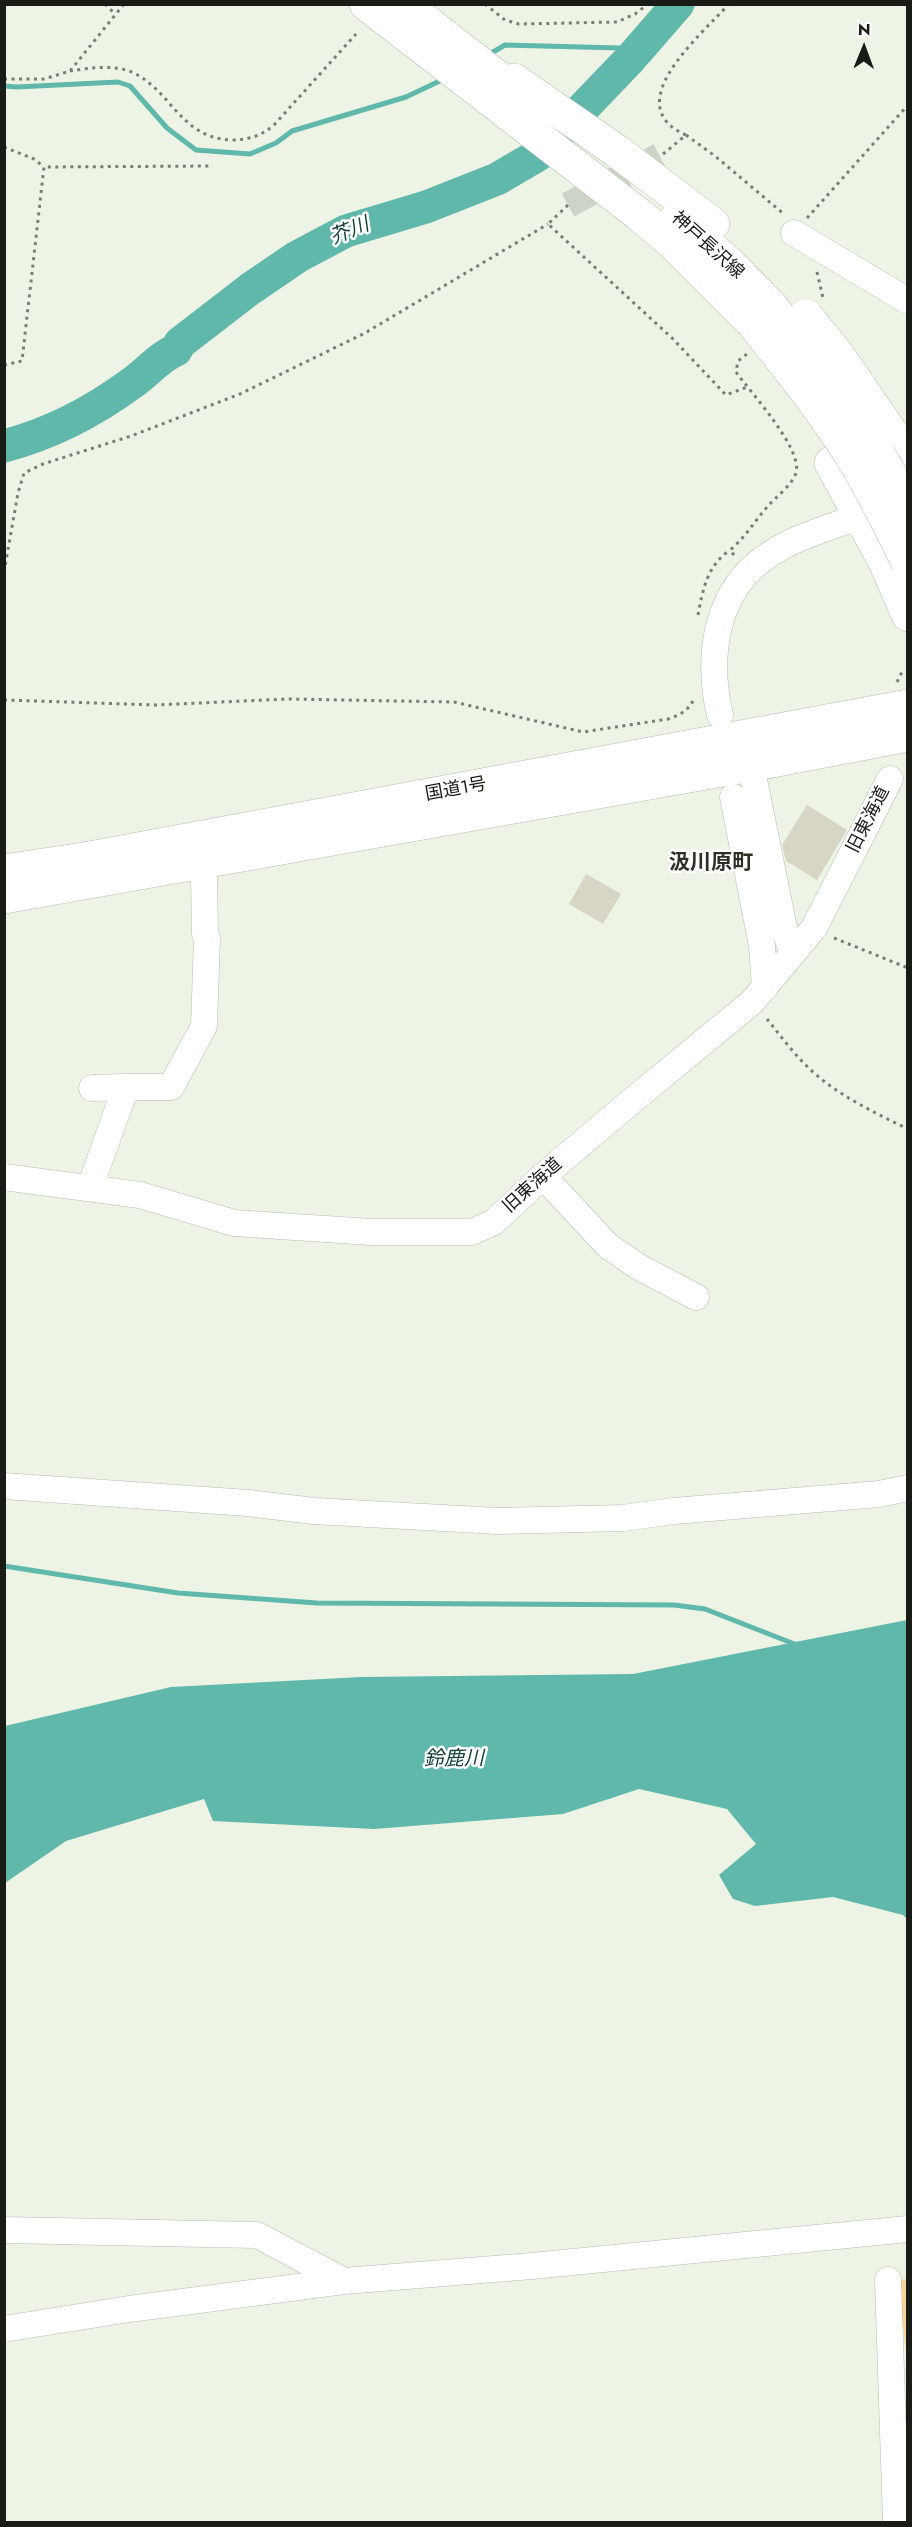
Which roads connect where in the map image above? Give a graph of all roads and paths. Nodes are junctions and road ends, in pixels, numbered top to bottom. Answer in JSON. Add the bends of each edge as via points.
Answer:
{"nodes":[{"id":1,"x":105,"y":4,"type":"edge"},
{"id":2,"x":124,"y":4,"type":"edge"},
{"id":3,"x":485,"y":4,"type":"edge"},
{"id":4,"x":648,"y":4,"type":"edge"},
{"id":5,"x":729,"y":4,"type":"edge"},
{"id":6,"x":115,"y":14,"type":"junction"},
{"id":7,"x":361,"y":19,"type":"edge"},
{"id":8,"x":422,"y":25,"type":"edge"},
{"id":9,"x":70,"y":71,"type":"junction"},
{"id":10,"x":4,"y":79,"type":"edge"},
{"id":11,"x":908,"y":105,"type":"edge"},
{"id":12,"x":686,"y":135,"type":"junction"},
{"id":13,"x":4,"y":147,"type":"edge"},
{"id":14,"x":663,"y":154,"type":"tunnel mouth"},
{"id":15,"x":603,"y":162,"type":"junction"},
{"id":16,"x":212,"y":166,"type":"dead end"},
{"id":17,"x":44,"y":167,"type":"junction"},
{"id":18,"x":568,"y":205,"type":"tunnel mouth"},
{"id":19,"x":548,"y":224,"type":"junction"},
{"id":20,"x":796,"y":230,"type":"junction"},
{"id":21,"x":814,"y":267,"type":"dead end"},
{"id":22,"x":824,"y":299,"type":"dead end"},
{"id":23,"x":908,"y":301,"type":"edge"},
{"id":24,"x":761,"y":313,"type":"junction"},
{"id":25,"x":4,"y":365,"type":"edge"},
{"id":26,"x":747,"y":387,"type":"dead end"},
{"id":27,"x":908,"y":458,"type":"edge"},
{"id":28,"x":908,"y":508,"type":"edge"},
{"id":29,"x":860,"y":516,"type":"junction"},
{"id":30,"x":730,"y":550,"type":"dead end"},
{"id":31,"x":908,"y":563,"type":"edge"},
{"id":32,"x":4,"y":572,"type":"edge"},
{"id":33,"x":908,"y":615,"type":"edge"},
{"id":34,"x":696,"y":625,"type":"dead end"},
{"id":35,"x":903,"y":670,"type":"dead end"},
{"id":36,"x":696,"y":696,"type":"dead end"},
{"id":37,"x":900,"y":698,"type":"edge"},
{"id":38,"x":4,"y":700,"type":"edge"},
{"id":39,"x":720,"y":715,"type":"dead end"},
{"id":40,"x":908,"y":735,"type":"edge"},
{"id":41,"x":751,"y":765,"type":"junction"},
{"id":42,"x":890,"y":779,"type":"dead end"},
{"id":43,"x":733,"y":797,"type":"dead end"},
{"id":44,"x":201,"y":863,"type":"junction"},
{"id":45,"x":4,"y":871,"type":"edge"},
{"id":46,"x":4,"y":897,"type":"edge"},
{"id":47,"x":814,"y":928,"type":"junction"},
{"id":48,"x":793,"y":953,"type":"junction"},
{"id":49,"x":908,"y":968,"type":"edge"},
{"id":50,"x":759,"y":995,"type":"junction"},
{"id":51,"x":92,"y":1088,"type":"dead end"},
{"id":52,"x":126,"y":1088,"type":"junction"},
{"id":53,"x":908,"y":1129,"type":"edge"},
{"id":54,"x":543,"y":1176,"type":"junction"},
{"id":55,"x":4,"y":1177,"type":"edge"},
{"id":56,"x":90,"y":1187,"type":"junction"},
{"id":57,"x":696,"y":1297,"type":"dead end"},
{"id":58,"x":908,"y":1474,"type":"edge"},
{"id":59,"x":4,"y":1486,"type":"edge"},
{"id":60,"x":908,"y":1488,"type":"edge"},
{"id":61,"x":879,"y":1494,"type":"junction"},
{"id":62,"x":908,"y":2229,"type":"edge"},
{"id":63,"x":4,"y":2230,"type":"edge"},
{"id":64,"x":888,"y":2280,"type":"dead end"},
{"id":65,"x":344,"y":2281,"type":"junction"},
{"id":66,"x":4,"y":2329,"type":"edge"},
{"id":67,"x":900,"y":2412,"type":"edge"},
{"id":68,"x":896,"y":2523,"type":"edge"}],
"edges":[{"from":1,"to":6,"type":"path"},
{"from":2,"to":6,"type":"path"},
{"from":3,"to":4,"type":"path","via":[[505,20],[519,24],[617,22]]},
{"from":5,"to":12,"type":"path","via":[[678,61],[659,96],[661,118]]},
{"from":6,"to":9,"type":"path"},
{"from":7,"to":8,"type":"main road","name":"神戸長沢線"},
{"from":7,"to":9,"type":"path","via":[[274,125],[262,135],[243,140],[206,135],[193,128],[133,72],[92,67]]},
{"from":8,"to":15,"type":"main road","name":"神戸長沢線"},
{"from":9,"to":10,"type":"path","via":[[44,78]]},
{"from":11,"to":20,"type":"path"},
{"from":12,"to":14,"type":"path"},
{"from":12,"to":20,"type":"path","via":[[715,156]]},
{"from":13,"to":17,"type":"path"},
{"from":15,"to":24,"type":"main road","name":"神戸長沢線","via":[[648,194],[727,261]]},
{"from":15,"to":24,"type":"main road","name":"神戸長沢線","via":[[623,222],[663,256]]},
{"from":16,"to":17,"type":"path"},
{"from":17,"to":25,"type":"path","via":[[22,361]]},
{"from":18,"to":19,"type":"path"},
{"from":19,"to":26,"type":"path","via":[[672,338],[726,395]]},
{"from":19,"to":32,"type":"path","via":[[365,333],[240,394],[24,473]]},
{"from":20,"to":23,"type":"street"},
{"from":21,"to":22,"type":"path"},
{"from":24,"to":27,"type":"main road","name":"神戸長沢線","bridge":true,"via":[[838,355]]},
{"from":24,"to":28,"type":"main road","name":"神戸長沢線","bridge":true,"via":[[824,374]]},
{"from":24,"to":29,"type":"main road","name":"神戸長沢線"},
{"from":24,"to":31,"type":"main road","name":"神戸長沢線","bridge":true,"via":[[806,391],[852,457]]},
{"from":29,"to":33,"type":"main road","name":"神戸長沢線"},
{"from":29,"to":39,"type":"street","via":[[790,543],[763,559],[733,591],[724,607],[715,647],[713,686]]},
{"from":30,"to":34,"type":"path","via":[[710,570]]},
{"from":35,"to":37,"type":"path"},
{"from":36,"to":38,"type":"path","via":[[690,707],[674,717],[583,732],[454,702],[288,699],[155,705]]},
{"from":37,"to":45,"type":"main road","name":"国道1号","via":[[90,858]]},
{"from":40,"to":41,"type":"main road","name":"国道1号"},
{"from":41,"to":44,"type":"main road","name":"国道1号"},
{"from":41,"to":48,"type":"street","via":[[784,928]]},
{"from":42,"to":47,"type":"street","name":"旧東海道"},
{"from":43,"to":50,"type":"street","via":[[762,946]]},
{"from":44,"to":46,"type":"main road","name":"国道1号"},
{"from":44,"to":52,"type":"street","via":[[207,938],[204,1026],[171,1087]]},
{"from":47,"to":48,"type":"street","name":"旧東海道"},
{"from":47,"to":49,"type":"path"},
{"from":48,"to":50,"type":"street","name":"旧東海道"},
{"from":50,"to":53,"type":"path","via":[[794,1052],[818,1077],[849,1099]]},
{"from":50,"to":54,"type":"street","name":"旧東海道"},
{"from":51,"to":52,"type":"street"},
{"from":52,"to":56,"type":"street"},
{"from":54,"to":56,"type":"street","name":"旧東海道","via":[[494,1222],[472,1232],[434,1233],[371,1233],[234,1223],[140,1195]]},
{"from":54,"to":57,"type":"street","via":[[608,1246]]},
{"from":55,"to":56,"type":"street","name":"旧東海道"},
{"from":58,"to":61,"type":"street","via":[[895,1479]]},
{"from":59,"to":61,"type":"street","via":[[314,1511],[498,1521],[623,1518]]},
{"from":60,"to":61,"type":"street"},
{"from":62,"to":65,"type":"street"},
{"from":63,"to":65,"type":"street","via":[[257,2235]]},
{"from":64,"to":67,"type":"street"},
{"from":65,"to":66,"type":"street"},
{"from":67,"to":68,"type":"street"}]}
